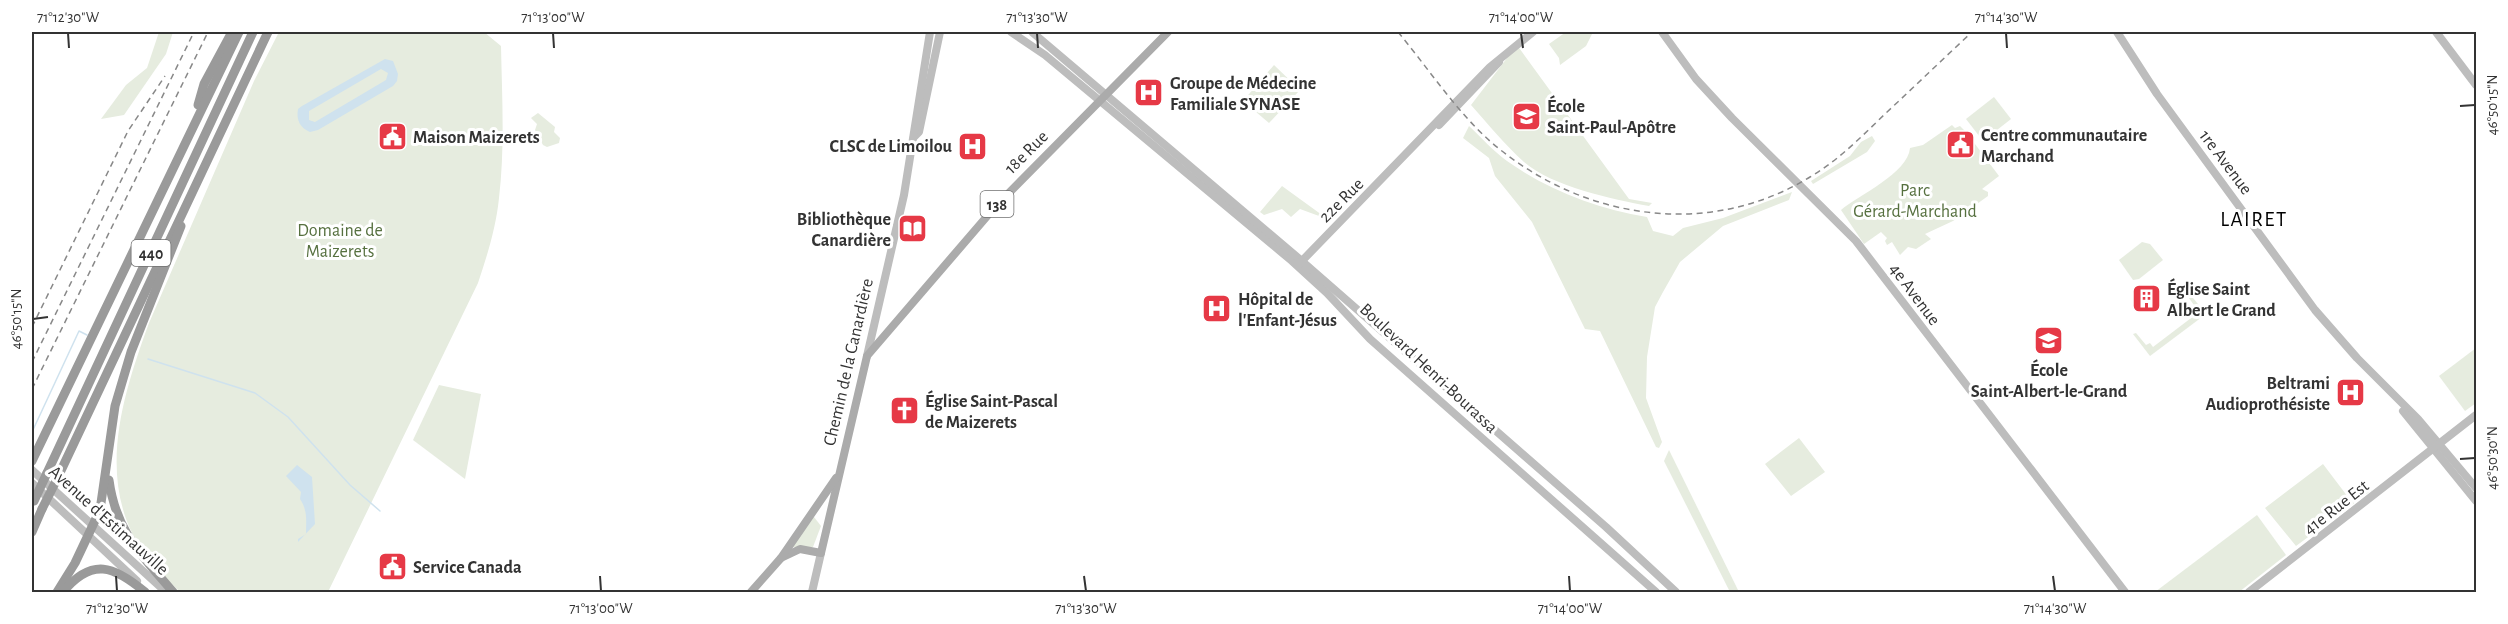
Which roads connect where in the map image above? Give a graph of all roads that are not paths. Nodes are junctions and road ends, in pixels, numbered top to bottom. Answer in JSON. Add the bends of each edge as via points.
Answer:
{"nodes":[{"id":1,"x":232,"y":32,"type":"edge"},
{"id":2,"x":239,"y":32,"type":"edge"},
{"id":3,"x":253,"y":32,"type":"edge"},
{"id":4,"x":268,"y":32,"type":"edge"},
{"id":5,"x":930,"y":32,"type":"edge"},
{"id":6,"x":940,"y":32,"type":"edge"},
{"id":7,"x":1011,"y":32,"type":"edge"},
{"id":8,"x":1032,"y":32,"type":"edge"},
{"id":9,"x":1168,"y":32,"type":"edge"},
{"id":10,"x":1533,"y":32,"type":"edge"},
{"id":11,"x":1662,"y":32,"type":"edge"},
{"id":12,"x":2117,"y":32,"type":"edge"},
{"id":13,"x":2436,"y":32,"type":"edge"},
{"id":14,"x":2476,"y":85,"type":"edge"},
{"id":15,"x":1107,"y":94,"type":"junction"},
{"id":16,"x":1100,"y":102,"type":"junction"},
{"id":17,"x":196,"y":116,"type":"junction"},
{"id":18,"x":913,"y":138,"type":"junction"},
{"id":19,"x":207,"y":163,"type":"junction"},
{"id":20,"x":1299,"y":263,"type":"junction"},
{"id":21,"x":867,"y":356,"type":"junction"},
{"id":22,"x":2476,"y":415,"type":"edge"},
{"id":23,"x":2436,"y":447,"type":"junction"},
{"id":24,"x":107,"y":452,"type":"junction"},
{"id":25,"x":32,"y":461,"type":"edge"},
{"id":26,"x":32,"y":470,"type":"edge"},
{"id":27,"x":839,"y":474,"type":"junction"},
{"id":28,"x":32,"y":483,"type":"edge"},
{"id":29,"x":2476,"y":488,"type":"edge"},
{"id":30,"x":2476,"y":501,"type":"edge"},
{"id":31,"x":33,"y":503,"type":"edge"},
{"id":32,"x":32,"y":532,"type":"edge"},
{"id":33,"x":91,"y":533,"type":"junction"},
{"id":34,"x":821,"y":553,"type":"junction"},
{"id":35,"x":781,"y":558,"type":"junction"},
{"id":36,"x":57,"y":592,"type":"edge"},
{"id":37,"x":63,"y":592,"type":"edge"},
{"id":38,"x":147,"y":592,"type":"edge"},
{"id":39,"x":166,"y":592,"type":"edge"},
{"id":40,"x":173,"y":592,"type":"edge"},
{"id":41,"x":750,"y":592,"type":"edge"},
{"id":42,"x":812,"y":592,"type":"edge"},
{"id":43,"x":1656,"y":592,"type":"edge"},
{"id":44,"x":1676,"y":592,"type":"edge"},
{"id":45,"x":2125,"y":592,"type":"edge"},
{"id":46,"x":2249,"y":592,"type":"edge"}],
"edges":[{"from":1,"to":17,"type":"highway","via":[[204,84]]},
{"from":2,"to":17,"type":"highway"},
{"from":3,"to":31,"type":"highway","number":"440","bridge":true},
{"from":4,"to":19,"type":"highway","number":"440"},
{"from":5,"to":18,"type":"main road","name":"Chemin de la Canardière"},
{"from":6,"to":18,"type":"main road","name":"Chemin de la Canardière","via":[[919,132]]},
{"from":7,"to":16,"type":"main road","name":"Boulevard Henri-Bourassa"},
{"from":8,"to":15,"type":"main road","name":"Boulevard Henri-Bourassa"},
{"from":9,"to":15,"type":"main road","name":"18e Rue","number":"138"},
{"from":10,"to":20,"type":"main road","name":"22e Rue","via":[[1462,94]]},
{"from":11,"to":45,"type":"main road","name":"4e Avenue","via":[[1696,79],[1732,118],[1856,241]]},
{"from":12,"to":23,"type":"main road","name":"1re Avenue","via":[[2157,94],[2315,310]]},
{"from":13,"to":14,"type":"main road"},
{"from":15,"to":16,"type":"main road","name":"18e Rue","number":"138"},
{"from":15,"to":20,"type":"main road","name":"Boulevard Henri-Bourassa"},
{"from":16,"to":20,"type":"main road","name":"Boulevard Henri-Bourassa"},
{"from":16,"to":21,"type":"main road","name":"18e Rue","number":"138","via":[[995,207]]},
{"from":17,"to":25,"type":"highway"},
{"from":18,"to":21,"type":"main road","name":"Chemin de la Canardière"},
{"from":19,"to":24,"type":"highway","via":[[131,352]]},
{"from":19,"to":32,"type":"highway","number":"440","bridge":true,"via":[[150,276]]},
{"from":20,"to":43,"type":"main road","name":"Boulevard Henri-Bourassa","via":[[1370,339]]},
{"from":20,"to":44,"type":"main road","name":"Boulevard Henri-Bourassa"},
{"from":21,"to":27,"type":"main road","name":"Chemin de la Canardière","number":"138"},
{"from":22,"to":23,"type":"main road","name":"41e Rue Est"},
{"from":23,"to":29,"type":"main road","name":"1re Avenue"},
{"from":23,"to":30,"type":"main road","name":"1re Avenue"},
{"from":23,"to":46,"type":"main road","name":"41e Rue Est"},
{"from":24,"to":33,"type":"highway","via":[[103,502]]},
{"from":24,"to":40,"type":"highway","via":[[112,497],[123,530],[143,560]]},
{"from":26,"to":33,"type":"main road","name":"Avenue d'Estimauville"},
{"from":27,"to":34,"type":"main road","name":"Chemin de la Canardière","number":"138"},
{"from":27,"to":35,"type":"main road","number":"138"},
{"from":28,"to":33,"type":"main road","name":"Avenue d'Estimauville"},
{"from":33,"to":36,"type":"highway"},
{"from":33,"to":38,"type":"main road","name":"Avenue d'Estimauville"},
{"from":33,"to":39,"type":"main road","name":"Avenue d'Estimauville"},
{"from":34,"to":35,"type":"main road","via":[[800,549]]},
{"from":34,"to":42,"type":"main road","name":"Chemin de la Canardière"},
{"from":35,"to":41,"type":"main road","number":"138"},
{"from":37,"to":38,"type":"highway","via":[[79,576],[100,568],[123,574]]}]}
